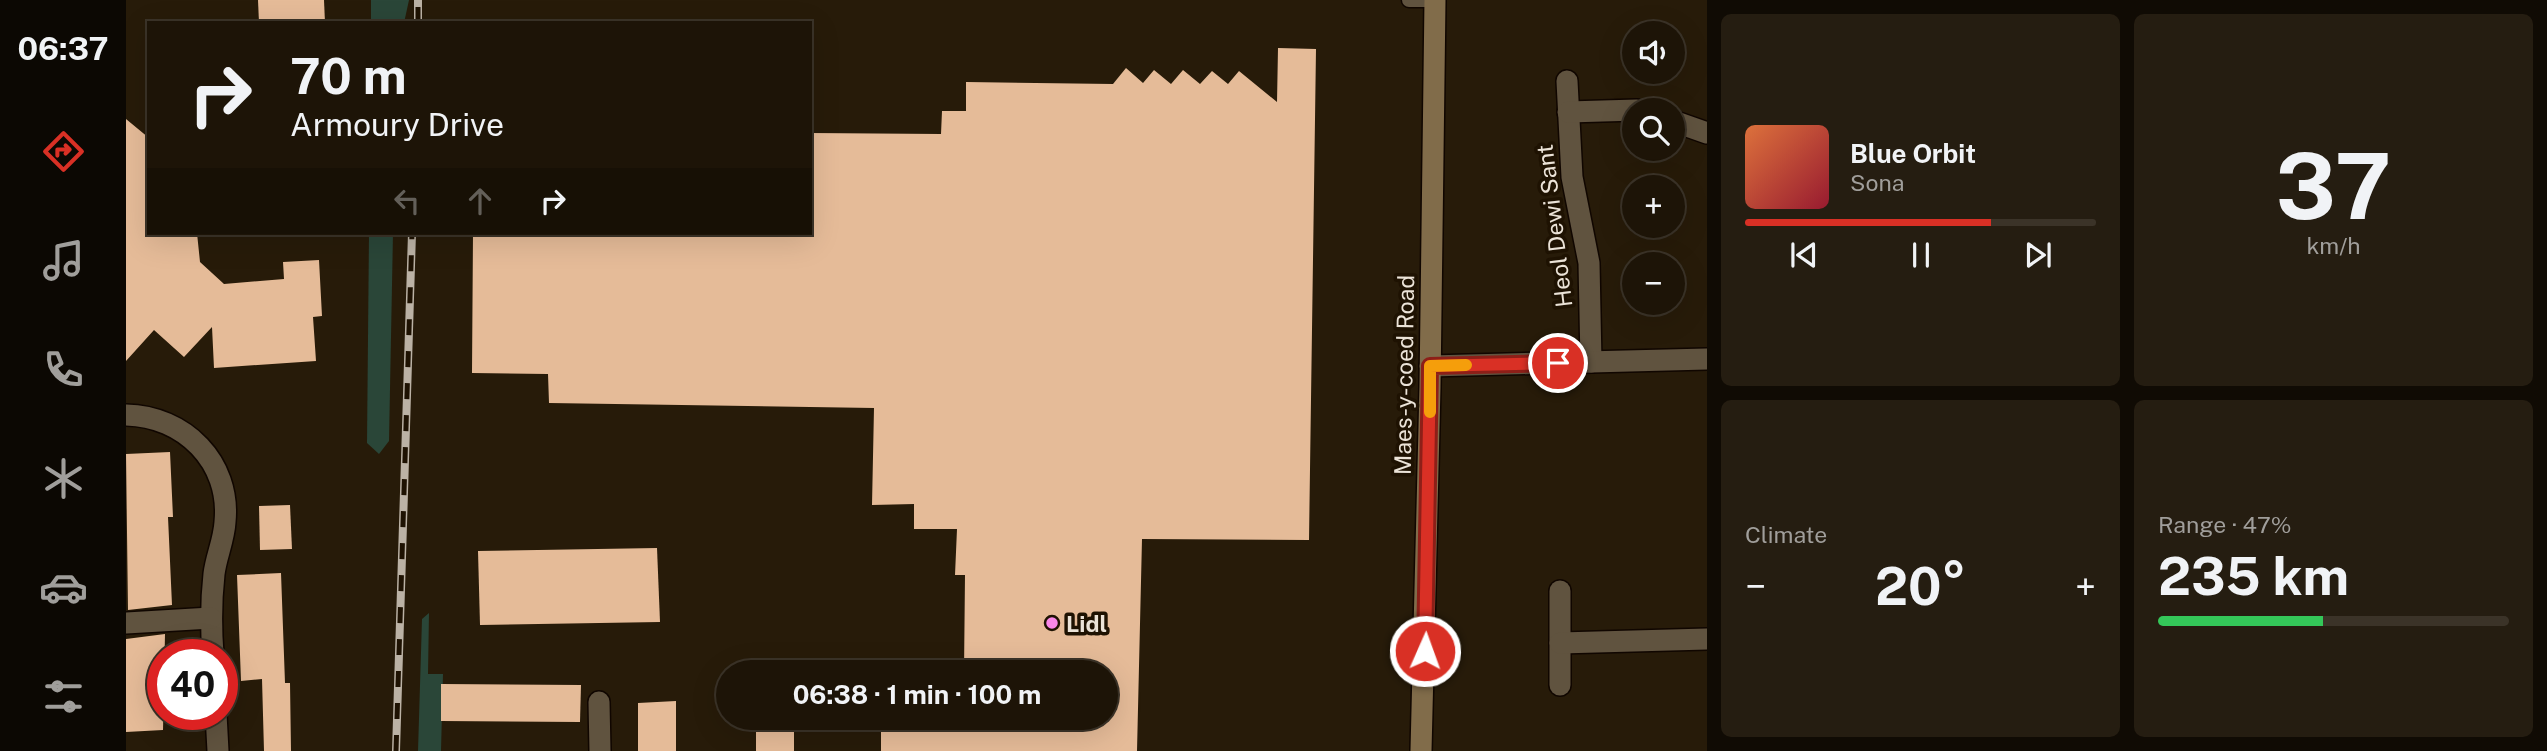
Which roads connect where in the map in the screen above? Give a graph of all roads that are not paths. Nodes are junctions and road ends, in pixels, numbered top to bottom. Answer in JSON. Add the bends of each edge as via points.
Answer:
{"nodes":[{"id":1,"x":1409,"y":0,"type":"edge"},
{"id":2,"x":1435,"y":0,"type":"edge"},
{"id":3,"x":1567,"y":81,"type":"dead end"},
{"id":4,"x":1622,"y":110,"type":"edge"},
{"id":5,"x":1568,"y":112,"type":"junction"},
{"id":6,"x":1685,"y":125,"type":"edge"},
{"id":7,"x":1707,"y":132,"type":"edge"},
{"id":8,"x":1707,"y":359,"type":"edge"},
{"id":9,"x":1591,"y":362,"type":"junction"},
{"id":10,"x":1430,"y":366,"type":"junction"},
{"id":11,"x":126,"y":415,"type":"edge"},
{"id":12,"x":1560,"y":591,"type":"dead end"},
{"id":13,"x":211,"y":618,"type":"junction"},
{"id":14,"x":126,"y":622,"type":"edge"},
{"id":15,"x":212,"y":639,"type":"edge"},
{"id":16,"x":1707,"y":639,"type":"edge"},
{"id":17,"x":1560,"y":643,"type":"junction"},
{"id":18,"x":1560,"y":685,"type":"dead end"},
{"id":19,"x":599,"y":702,"type":"dead end"},
{"id":20,"x":217,"y":730,"type":"edge"},
{"id":21,"x":218,"y":751,"type":"edge"},
{"id":22,"x":600,"y":751,"type":"edge"},
{"id":23,"x":1421,"y":751,"type":"edge"}],
"edges":[{"from":1,"to":2,"type":"lane"},
{"from":2,"to":10,"type":"street","name":"Maes-y-coed Road"},
{"from":3,"to":5,"type":"street"},
{"from":4,"to":5,"type":"street","name":"Heol Dewi Sant"},
{"from":5,"to":9,"type":"street","name":"Heol Dewi Sant","via":[[1572,177],[1589,263]]},
{"from":6,"to":7,"type":"street"},
{"from":8,"to":9,"type":"street"},
{"from":9,"to":10,"type":"street"},
{"from":10,"to":23,"type":"street","name":"Maes-y-coed Road"},
{"from":11,"to":13,"type":"street","via":[[170,424],[194,438],[218,474],[225,496],[225,522]]},
{"from":12,"to":17,"type":"street"},
{"from":13,"to":14,"type":"street"},
{"from":13,"to":15,"type":"street"},
{"from":16,"to":17,"type":"street"},
{"from":17,"to":18,"type":"street"},
{"from":19,"to":22,"type":"street"},
{"from":20,"to":21,"type":"street"}]}
